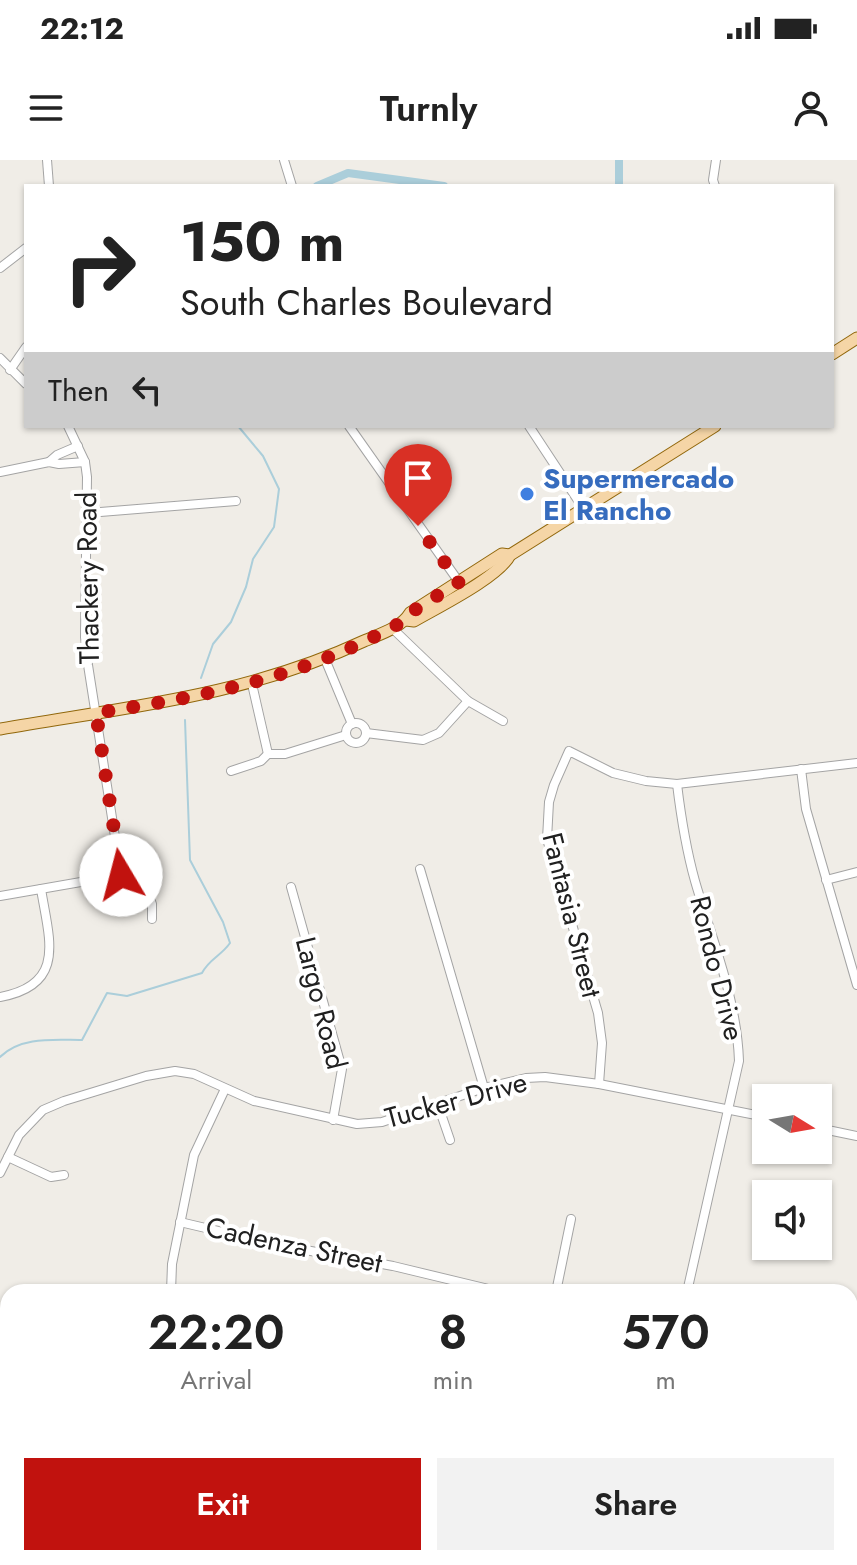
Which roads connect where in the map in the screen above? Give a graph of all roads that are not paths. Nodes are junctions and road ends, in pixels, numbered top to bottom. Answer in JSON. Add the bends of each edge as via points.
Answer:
{"nodes":[{"id":1,"x":47,"y":160,"type":"edge"},
{"id":2,"x":284,"y":160,"type":"edge"},
{"id":3,"x":716,"y":160,"type":"edge"},
{"id":4,"x":49,"y":184,"type":"edge"},
{"id":5,"x":291,"y":184,"type":"edge"},
{"id":6,"x":714,"y":184,"type":"edge"},
{"id":7,"x":24,"y":250,"type":"edge"},
{"id":8,"x":0,"y":268,"type":"edge"},
{"id":9,"x":857,"y":338,"type":"edge"},
{"id":10,"x":24,"y":350,"type":"edge"},
{"id":11,"x":834,"y":353,"type":"edge"},
{"id":12,"x":0,"y":358,"type":"edge"},
{"id":13,"x":10,"y":370,"type":"junction"},
{"id":14,"x":24,"y":382,"type":"edge"},
{"id":15,"x":69,"y":428,"type":"edge"},
{"id":16,"x":350,"y":428,"type":"edge"},
{"id":17,"x":530,"y":428,"type":"edge"},
{"id":18,"x":712,"y":428,"type":"edge"},
{"id":19,"x":78,"y":446,"type":"junction"},
{"id":20,"x":49,"y":462,"type":"junction"},
{"id":21,"x":85,"y":462,"type":"junction"},
{"id":22,"x":0,"y":472,"type":"edge"},
{"id":23,"x":236,"y":501,"type":"dead end"},
{"id":24,"x":583,"y":508,"type":"junction"},
{"id":25,"x":88,"y":513,"type":"junction"},
{"id":26,"x":504,"y":556,"type":"junction"},
{"id":27,"x":459,"y":582,"type":"junction"},
{"id":28,"x":412,"y":619,"type":"junction"},
{"id":29,"x":392,"y":628,"type":"junction"},
{"id":30,"x":325,"y":659,"type":"junction"},
{"id":31,"x":252,"y":684,"type":"junction"},
{"id":32,"x":468,"y":701,"type":"junction"},
{"id":33,"x":96,"y":713,"type":"junction"},
{"id":34,"x":503,"y":721,"type":"dead end"},
{"id":35,"x":352,"y":724,"type":"junction"},
{"id":36,"x":0,"y":729,"type":"edge"},
{"id":37,"x":366,"y":733,"type":"junction"},
{"id":38,"x":346,"y":735,"type":"junction"},
{"id":39,"x":268,"y":754,"type":"junction"},
{"id":40,"x":857,"y":763,"type":"edge"},
{"id":41,"x":801,"y":769,"type":"junction"},
{"id":42,"x":231,"y":771,"type":"dead end"},
{"id":43,"x":677,"y":784,"type":"junction"},
{"id":44,"x":420,"y":869,"type":"dead end"},
{"id":45,"x":857,"y":872,"type":"edge"},
{"id":46,"x":121,"y":875,"type":"junction"},
{"id":47,"x":826,"y":880,"type":"junction"},
{"id":48,"x":291,"y":887,"type":"dead end"},
{"id":49,"x":41,"y":889,"type":"junction"},
{"id":50,"x":0,"y":896,"type":"edge"},
{"id":51,"x":152,"y":919,"type":"dead end"},
{"id":52,"x":857,"y":985,"type":"edge"},
{"id":53,"x":0,"y":997,"type":"edge"},
{"id":54,"x":599,"y":1084,"type":"junction"},
{"id":55,"x":484,"y":1088,"type":"junction"},
{"id":56,"x":225,"y":1089,"type":"junction"},
{"id":57,"x":438,"y":1105,"type":"junction"},
{"id":58,"x":728,"y":1110,"type":"junction"},
{"id":59,"x":752,"y":1114,"type":"edge"},
{"id":60,"x":333,"y":1120,"type":"junction"},
{"id":61,"x":832,"y":1131,"type":"edge"},
{"id":62,"x":857,"y":1136,"type":"edge"},
{"id":63,"x":450,"y":1140,"type":"dead end"},
{"id":64,"x":8,"y":1157,"type":"junction"},
{"id":65,"x":0,"y":1173,"type":"edge"},
{"id":66,"x":64,"y":1175,"type":"dead end"},
{"id":67,"x":571,"y":1219,"type":"dead end"},
{"id":68,"x":180,"y":1222,"type":"junction"},
{"id":69,"x":171,"y":1284,"type":"edge"},
{"id":70,"x":468,"y":1284,"type":"edge"},
{"id":71,"x":558,"y":1284,"type":"edge"},
{"id":72,"x":689,"y":1284,"type":"edge"}],
"edges":[{"from":1,"to":4,"type":"street"},
{"from":2,"to":5,"type":"street"},
{"from":3,"to":6,"type":"street"},
{"from":7,"to":8,"type":"street"},
{"from":9,"to":11,"type":"main road"},
{"from":10,"to":13,"type":"street"},
{"from":12,"to":13,"type":"street"},
{"from":13,"to":14,"type":"street"},
{"from":15,"to":19,"type":"street","name":"Thackery Road"},
{"from":16,"to":27,"type":"street"},
{"from":17,"to":24,"type":"street"},
{"from":18,"to":24,"type":"main road"},
{"from":19,"to":20,"type":"street"},
{"from":19,"to":21,"type":"street","name":"Thackery Road"},
{"from":20,"to":21,"type":"street"},
{"from":20,"to":22,"type":"street"},
{"from":21,"to":25,"type":"street","name":"Thackery Road"},
{"from":23,"to":25,"type":"street"},
{"from":24,"to":26,"type":"main road"},
{"from":25,"to":33,"type":"street","name":"Thackery Road","via":[[85,637]]},
{"from":26,"to":27,"type":"main road"},
{"from":26,"to":28,"type":"main road","via":[[505,565]]},
{"from":27,"to":28,"type":"main road","via":[[410,613]]},
{"from":28,"to":29,"type":"main road"},
{"from":29,"to":30,"type":"main road"},
{"from":29,"to":32,"type":"street"},
{"from":30,"to":31,"type":"main road"},
{"from":30,"to":35,"type":"street"},
{"from":31,"to":33,"type":"main road"},
{"from":31,"to":39,"type":"street"},
{"from":32,"to":34,"type":"street"},
{"from":32,"to":37,"type":"street","via":[[439,733],[423,740]]},
{"from":33,"to":36,"type":"main road"},
{"from":33,"to":46,"type":"street","name":"Thackery Road"},
{"from":35,"to":37,"type":"street","via":[[361,724]]},
{"from":35,"to":38,"type":"street"},
{"from":37,"to":38,"type":"street","via":[[355,743]]},
{"from":38,"to":39,"type":"street","via":[[285,754]]},
{"from":39,"to":42,"type":"street"},
{"from":40,"to":41,"type":"street"},
{"from":41,"to":43,"type":"street"},
{"from":41,"to":47,"type":"street"},
{"from":43,"to":54,"type":"street","name":"Fantasia Street","via":[[613,773],[569,751],[554,785],[547,839],[598,1013]]},
{"from":43,"to":58,"type":"street","name":"Rondo Drive","via":[[687,853],[738,1034],[739,1061]]},
{"from":44,"to":55,"type":"street"},
{"from":45,"to":47,"type":"street"},
{"from":46,"to":49,"type":"street"},
{"from":46,"to":51,"type":"street","via":[[148,894]]},
{"from":47,"to":52,"type":"street"},
{"from":48,"to":60,"type":"street","name":"Largo Road","via":[[342,1069]]},
{"from":49,"to":50,"type":"street"},
{"from":49,"to":53,"type":"street","via":[[49,965],[25,991]]},
{"from":54,"to":55,"type":"street","name":"Tucker Drive","via":[[545,1077]]},
{"from":54,"to":58,"type":"street","name":"Tucker Drive"},
{"from":55,"to":57,"type":"street","name":"Tucker Drive"},
{"from":56,"to":60,"type":"street","name":"Tucker Drive"},
{"from":56,"to":64,"type":"street","name":"Tucker Drive","via":[[175,1071],[64,1101],[30,1121]]},
{"from":56,"to":68,"type":"street","via":[[194,1155]]},
{"from":57,"to":60,"type":"street","name":"Tucker Drive","via":[[366,1124]]},
{"from":57,"to":63,"type":"street"},
{"from":58,"to":59,"type":"street","name":"Tucker Drive"},
{"from":58,"to":72,"type":"street","name":"Rondo Drive"},
{"from":61,"to":62,"type":"street"},
{"from":64,"to":65,"type":"street","name":"Tucker Drive"},
{"from":64,"to":66,"type":"street","via":[[51,1177]]},
{"from":67,"to":71,"type":"street"},
{"from":68,"to":69,"type":"street"},
{"from":68,"to":70,"type":"street","name":"Cadenza Street"}]}
